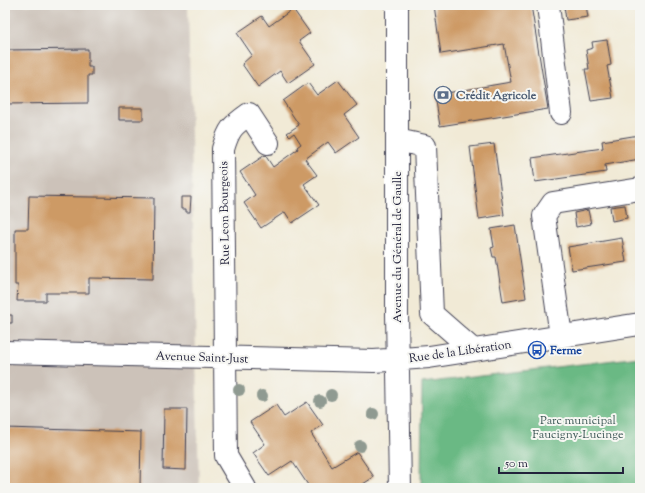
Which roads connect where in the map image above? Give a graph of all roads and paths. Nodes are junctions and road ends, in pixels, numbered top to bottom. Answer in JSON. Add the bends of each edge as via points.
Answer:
{"nodes":[{"id":1,"x":397,"y":5,"type":"edge"},
{"id":2,"x":548,"y":5,"type":"edge"},
{"id":3,"x":561,"y":112,"type":"dead end"},
{"id":4,"x":397,"y":140,"type":"junction"},
{"id":5,"x":268,"y":142,"type":"dead end"},
{"id":6,"x":640,"y":189,"type":"edge"},
{"id":7,"x":640,"y":324,"type":"edge"},
{"id":8,"x":561,"y":336,"type":"junction"},
{"id":9,"x":472,"y":349,"type":"junction"},
{"id":10,"x":5,"y":352,"type":"edge"},
{"id":11,"x":225,"y":357,"type":"junction"},
{"id":12,"x":398,"y":359,"type":"junction"},
{"id":13,"x":245,"y":488,"type":"edge"},
{"id":14,"x":400,"y":488,"type":"edge"}],
"edges":[{"from":1,"to":4,"type":"street","name":"Avenue du Général de Gaulle"},
{"from":2,"to":3,"type":"street"},
{"from":4,"to":9,"type":"street","via":[[425,146],[432,314]]},
{"from":4,"to":12,"type":"street","name":"Avenue du Général de Gaulle"},
{"from":5,"to":11,"type":"street","name":"Rue Leon Bourgeois","via":[[249,114],[234,125],[227,135],[223,149]]},
{"from":6,"to":8,"type":"street","via":[[553,203],[544,216]]},
{"from":7,"to":8,"type":"street","name":"Rue de la Libération"},
{"from":8,"to":9,"type":"street","name":"Rue de la Libération"},
{"from":9,"to":12,"type":"street","name":"Rue de la Libération","via":[[429,357]]},
{"from":10,"to":11,"type":"street","name":"Avenue Saint-Just"},
{"from":11,"to":12,"type":"street","name":"Avenue Saint-Just","via":[[374,361]]},
{"from":11,"to":13,"type":"street","via":[[226,456]]},
{"from":12,"to":14,"type":"street","name":"Avenue du Général de Gaulle"}]}
